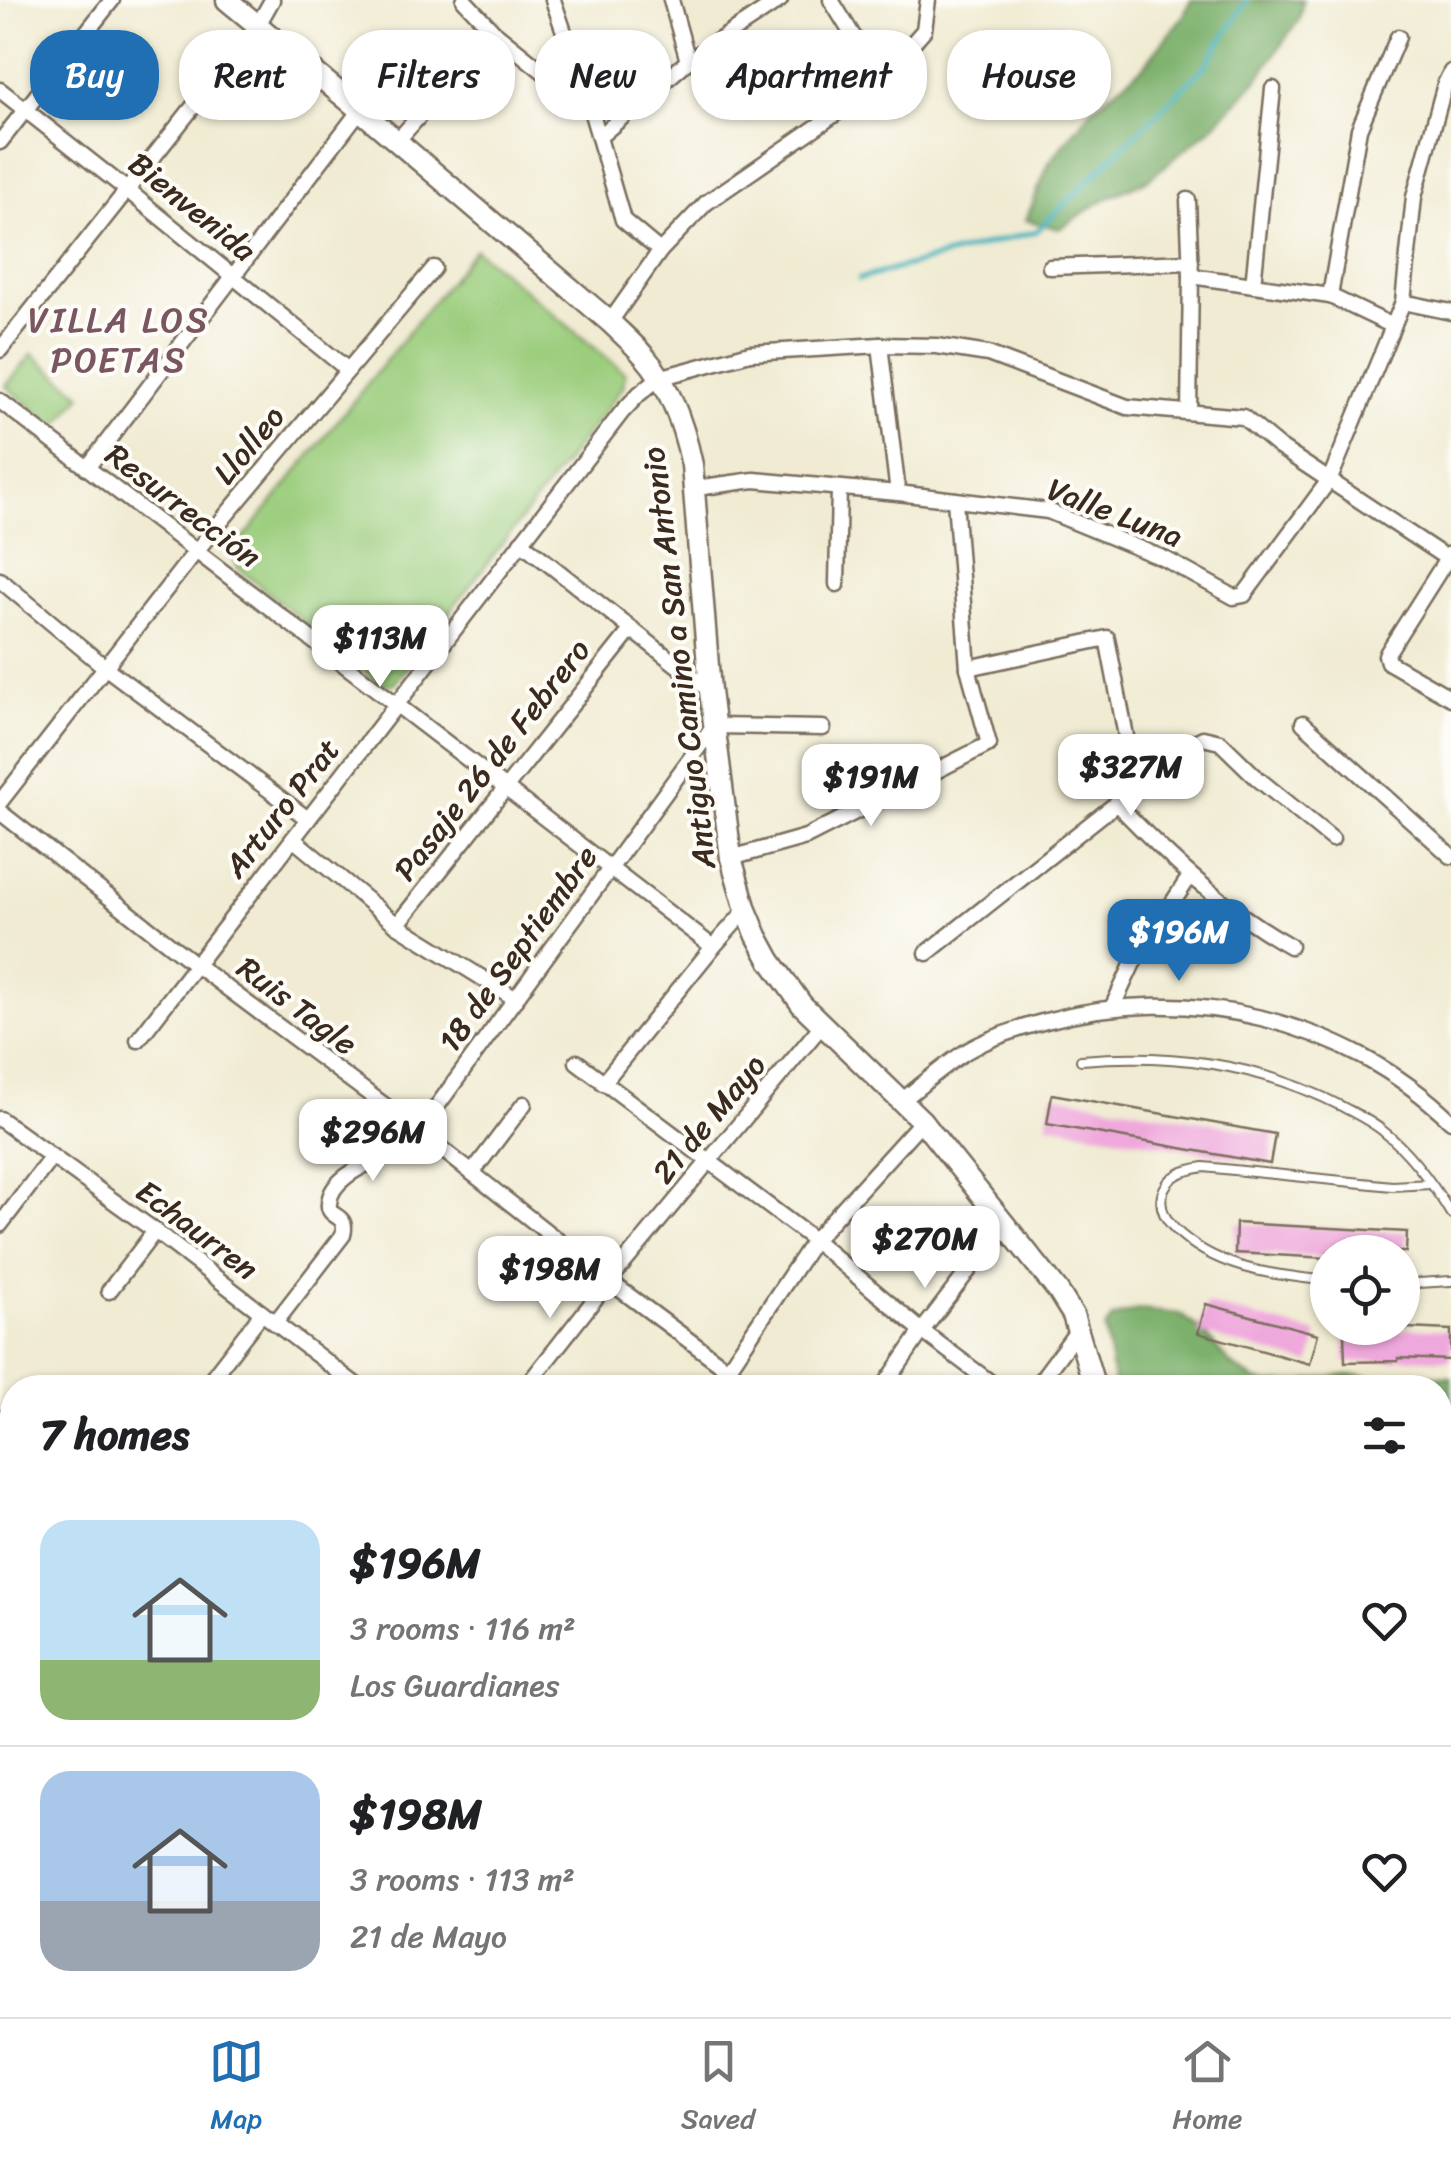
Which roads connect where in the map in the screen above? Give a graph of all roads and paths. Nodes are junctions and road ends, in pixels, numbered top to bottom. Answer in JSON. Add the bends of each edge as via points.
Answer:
{"nodes":[{"id":1,"x":112,"y":0,"type":"edge"},
{"id":2,"x":227,"y":0,"type":"edge"},
{"id":3,"x":272,"y":0,"type":"edge"},
{"id":4,"x":464,"y":0,"type":"edge"},
{"id":5,"x":553,"y":0,"type":"edge"},
{"id":6,"x":671,"y":0,"type":"edge"},
{"id":7,"x":780,"y":0,"type":"edge"},
{"id":8,"x":831,"y":0,"type":"edge"},
{"id":9,"x":928,"y":0,"type":"edge"},
{"id":10,"x":258,"y":25,"type":"junction"},
{"id":11,"x":492,"y":30,"type":"edge"},
{"id":12,"x":564,"y":30,"type":"edge"},
{"id":13,"x":849,"y":30,"type":"edge"},
{"id":14,"x":924,"y":30,"type":"edge"},
{"id":15,"x":1398,"y":36,"type":"dead end"},
{"id":16,"x":515,"y":49,"type":"edge"},
{"id":17,"x":688,"y":62,"type":"junction"},
{"id":18,"x":535,"y":65,"type":"edge"},
{"id":19,"x":1451,"y":72,"type":"edge"},
{"id":20,"x":1273,"y":89,"type":"dead end"},
{"id":21,"x":0,"y":90,"type":"edge"},
{"id":22,"x":342,"y":95,"type":"edge"},
{"id":23,"x":25,"y":110,"type":"junction"},
{"id":24,"x":352,"y":120,"type":"edge"},
{"id":25,"x":372,"y":120,"type":"edge"},
{"id":26,"x":416,"y":120,"type":"edge"},
{"id":27,"x":595,"y":120,"type":"edge"},
{"id":28,"x":827,"y":120,"type":"edge"},
{"id":29,"x":599,"y":137,"type":"junction"},
{"id":30,"x":397,"y":141,"type":"junction"},
{"id":31,"x":0,"y":142,"type":"edge"},
{"id":32,"x":127,"y":190,"type":"junction"},
{"id":33,"x":1188,"y":200,"type":"dead end"},
{"id":34,"x":660,"y":250,"type":"junction"},
{"id":35,"x":1050,"y":267,"type":"dead end"},
{"id":36,"x":434,"y":268,"type":"dead end"},
{"id":37,"x":1191,"y":269,"type":"junction"},
{"id":38,"x":234,"y":276,"type":"junction"},
{"id":39,"x":1253,"y":285,"type":"junction"},
{"id":40,"x":1330,"y":296,"type":"junction"},
{"id":41,"x":1403,"y":302,"type":"junction"},
{"id":42,"x":1451,"y":312,"type":"edge"},
{"id":43,"x":610,"y":322,"type":"junction"},
{"id":44,"x":1394,"y":326,"type":"junction"},
{"id":45,"x":880,"y":345,"type":"junction"},
{"id":46,"x":0,"y":350,"type":"edge"},
{"id":47,"x":348,"y":370,"type":"junction"},
{"id":48,"x":660,"y":378,"type":"junction"},
{"id":49,"x":0,"y":401,"type":"edge"},
{"id":50,"x":1189,"y":412,"type":"junction"},
{"id":51,"x":88,"y":468,"type":"junction"},
{"id":52,"x":1330,"y":479,"type":"junction"},
{"id":53,"x":696,"y":488,"type":"junction"},
{"id":54,"x":838,"y":488,"type":"junction"},
{"id":55,"x":898,"y":493,"type":"junction"},
{"id":56,"x":955,"y":500,"type":"junction"},
{"id":57,"x":521,"y":542,"type":"junction"},
{"id":58,"x":196,"y":551,"type":"junction"},
{"id":59,"x":1450,"y":558,"type":"edge"},
{"id":60,"x":0,"y":581,"type":"edge"},
{"id":61,"x":837,"y":584,"type":"dead end"},
{"id":62,"x":631,"y":630,"type":"junction"},
{"id":63,"x":106,"y":668,"type":"junction"},
{"id":64,"x":968,"y":668,"type":"junction"},
{"id":65,"x":710,"y":691,"type":"junction"},
{"id":66,"x":1451,"y":698,"type":"edge"},
{"id":67,"x":396,"y":705,"type":"junction"},
{"id":68,"x":1303,"y":723,"type":"dead end"},
{"id":69,"x":714,"y":726,"type":"junction"},
{"id":70,"x":822,"y":728,"type":"dead end"},
{"id":71,"x":1126,"y":736,"type":"dead end"},
{"id":72,"x":505,"y":788,"type":"junction"},
{"id":73,"x":0,"y":802,"type":"edge"},
{"id":74,"x":1116,"y":803,"type":"junction"},
{"id":75,"x":0,"y":812,"type":"edge"},
{"id":76,"x":308,"y":819,"type":"junction"},
{"id":77,"x":293,"y":839,"type":"junction"},
{"id":78,"x":1332,"y":839,"type":"dead end"},
{"id":79,"x":1451,"y":856,"type":"edge"},
{"id":80,"x":731,"y":858,"type":"junction"},
{"id":81,"x":610,"y":868,"type":"junction"},
{"id":82,"x":1190,"y":876,"type":"junction"},
{"id":83,"x":746,"y":910,"type":"junction"},
{"id":84,"x":397,"y":924,"type":"junction"},
{"id":85,"x":1290,"y":946,"type":"dead end"},
{"id":86,"x":713,"y":947,"type":"junction"},
{"id":87,"x":928,"y":953,"type":"dead end"},
{"id":88,"x":196,"y":965,"type":"junction"},
{"id":89,"x":516,"y":998,"type":"junction"},
{"id":90,"x":1112,"y":1008,"type":"junction"},
{"id":91,"x":822,"y":1025,"type":"junction"},
{"id":92,"x":138,"y":1040,"type":"dead end"},
{"id":93,"x":1081,"y":1060,"type":"dead end"},
{"id":94,"x":578,"y":1062,"type":"dead end"},
{"id":95,"x":603,"y":1084,"type":"junction"},
{"id":96,"x":900,"y":1102,"type":"junction"},
{"id":97,"x":524,"y":1104,"type":"dead end"},
{"id":98,"x":0,"y":1119,"type":"edge"},
{"id":99,"x":922,"y":1121,"type":"junction"},
{"id":100,"x":1451,"y":1121,"type":"edge"},
{"id":101,"x":419,"y":1131,"type":"junction"},
{"id":102,"x":51,"y":1158,"type":"junction"},
{"id":103,"x":711,"y":1161,"type":"junction"},
{"id":104,"x":472,"y":1173,"type":"junction"},
{"id":105,"x":1431,"y":1184,"type":"junction"},
{"id":106,"x":1451,"y":1214,"type":"edge"},
{"id":107,"x":1005,"y":1223,"type":"junction"},
{"id":108,"x":0,"y":1225,"type":"edge"},
{"id":109,"x":155,"y":1231,"type":"junction"},
{"id":110,"x":814,"y":1240,"type":"junction"},
{"id":111,"x":1310,"y":1277,"type":"edge"},
{"id":112,"x":609,"y":1281,"type":"junction"},
{"id":113,"x":1451,"y":1281,"type":"edge"},
{"id":114,"x":1420,"y":1283,"type":"edge"},
{"id":115,"x":109,"y":1292,"type":"dead end"},
{"id":116,"x":262,"y":1313,"type":"junction"},
{"id":117,"x":275,"y":1323,"type":"junction"},
{"id":118,"x":1078,"y":1330,"type":"junction"},
{"id":119,"x":922,"y":1331,"type":"junction"},
{"id":120,"x":728,"y":1369,"type":"junction"},
{"id":121,"x":214,"y":1375,"type":"edge"},
{"id":122,"x":343,"y":1375,"type":"edge"},
{"id":123,"x":534,"y":1375,"type":"edge"},
{"id":124,"x":736,"y":1375,"type":"edge"},
{"id":125,"x":893,"y":1375,"type":"edge"},
{"id":126,"x":981,"y":1375,"type":"edge"},
{"id":127,"x":1044,"y":1375,"type":"edge"},
{"id":128,"x":1090,"y":1375,"type":"edge"}],
"edges":[{"from":1,"to":23,"type":"street"},
{"from":2,"to":10,"type":"street","name":"Antiguo Camino a San Antonio"},
{"from":3,"to":10,"type":"street"},
{"from":4,"to":11,"type":"street"},
{"from":5,"to":12,"type":"street"},
{"from":6,"to":17,"type":"street"},
{"from":7,"to":17,"type":"street"},
{"from":8,"to":13,"type":"street"},
{"from":9,"to":14,"type":"street"},
{"from":10,"to":22,"type":"street","name":"Antiguo Camino a San Antonio"},
{"from":10,"to":32,"type":"street"},
{"from":15,"to":40,"type":"street","via":[[1359,129]]},
{"from":16,"to":18,"type":"street"},
{"from":17,"to":29,"type":"street"},
{"from":19,"to":41,"type":"street","via":[[1414,197]]},
{"from":20,"to":39,"type":"street"},
{"from":21,"to":23,"type":"street","name":"Bienvenida"},
{"from":23,"to":31,"type":"street"},
{"from":23,"to":32,"type":"street","name":"Bienvenida"},
{"from":24,"to":38,"type":"street"},
{"from":25,"to":30,"type":"street","name":"Antiguo Camino a San Antonio"},
{"from":26,"to":30,"type":"street"},
{"from":27,"to":29,"type":"street"},
{"from":28,"to":34,"type":"street","via":[[706,203]]},
{"from":29,"to":34,"type":"street","via":[[623,220]]},
{"from":30,"to":43,"type":"street","name":"Antiguo Camino a San Antonio"},
{"from":32,"to":38,"type":"street","name":"Bienvenida"},
{"from":32,"to":46,"type":"street"},
{"from":33,"to":37,"type":"street"},
{"from":34,"to":43,"type":"street"},
{"from":35,"to":37,"type":"street"},
{"from":36,"to":47,"type":"street","name":"Llolleo"},
{"from":37,"to":39,"type":"street"},
{"from":37,"to":50,"type":"street"},
{"from":38,"to":47,"type":"street","name":"Bienvenida"},
{"from":38,"to":51,"type":"street"},
{"from":39,"to":40,"type":"street"},
{"from":40,"to":44,"type":"street"},
{"from":41,"to":42,"type":"street"},
{"from":41,"to":44,"type":"street"},
{"from":43,"to":48,"type":"street","name":"Antiguo Camino a San Antonio"},
{"from":44,"to":52,"type":"street"},
{"from":45,"to":48,"type":"street","via":[[750,353]]},
{"from":45,"to":50,"type":"street","via":[[988,354],[1128,407]]},
{"from":45,"to":55,"type":"street"},
{"from":47,"to":58,"type":"street","name":"Llolleo"},
{"from":48,"to":53,"type":"street","name":"Antiguo Camino a San Antonio","via":[[685,437]]},
{"from":48,"to":57,"type":"street","name":"Arturo Prat","via":[[622,412]]},
{"from":49,"to":51,"type":"street","name":"Resurrección"},
{"from":50,"to":52,"type":"street","via":[[1242,416]]},
{"from":51,"to":58,"type":"street","name":"Resurrección"},
{"from":52,"to":56,"type":"street","name":"Valle Luna","via":[[1244,595],[1234,596],[1048,510]]},
{"from":52,"to":59,"type":"street"},
{"from":53,"to":54,"type":"street","name":"Valle Luna","via":[[754,480]]},
{"from":53,"to":65,"type":"street","name":"Antiguo Camino a San Antonio"},
{"from":54,"to":55,"type":"street","name":"Valle Luna"},
{"from":54,"to":61,"type":"street"},
{"from":55,"to":56,"type":"street","name":"Valle Luna"},
{"from":56,"to":64,"type":"street"},
{"from":57,"to":62,"type":"street"},
{"from":57,"to":67,"type":"street","name":"Arturo Prat"},
{"from":58,"to":63,"type":"street","name":"Llolleo"},
{"from":58,"to":67,"type":"street","name":"Resurrección"},
{"from":59,"to":66,"type":"street","via":[[1386,655]]},
{"from":60,"to":63,"type":"street"},
{"from":62,"to":65,"type":"street"},
{"from":62,"to":72,"type":"street","name":"Pasaje 26 de Febrero"},
{"from":63,"to":73,"type":"street","name":"Llolleo"},
{"from":63,"to":76,"type":"street"},
{"from":64,"to":71,"type":"street","via":[[1107,638]]},
{"from":64,"to":80,"type":"street","via":[[989,744],[806,838]]},
{"from":65,"to":69,"type":"street","name":"Antiguo Camino a San Antonio"},
{"from":67,"to":72,"type":"street","name":"Resurrección"},
{"from":67,"to":76,"type":"street","name":"Arturo Prat"},
{"from":68,"to":79,"type":"street"},
{"from":69,"to":70,"type":"street"},
{"from":69,"to":80,"type":"street","name":"Antiguo Camino a San Antonio"},
{"from":69,"to":81,"type":"street","name":"18 de Septiembre"},
{"from":72,"to":81,"type":"street","name":"Resurrección"},
{"from":72,"to":84,"type":"street","name":"Pasaje 26 de Febrero"},
{"from":74,"to":78,"type":"street","via":[[1209,738]]},
{"from":74,"to":82,"type":"street"},
{"from":74,"to":87,"type":"street"},
{"from":75,"to":88,"type":"street","name":"Ruis Tagle"},
{"from":76,"to":77,"type":"street","name":"Arturo Prat"},
{"from":77,"to":84,"type":"street"},
{"from":77,"to":88,"type":"street","name":"Arturo Prat"},
{"from":80,"to":83,"type":"street","name":"Antiguo Camino a San Antonio"},
{"from":81,"to":86,"type":"street","name":"Resurrección"},
{"from":81,"to":89,"type":"street","name":"18 de Septiembre"},
{"from":82,"to":85,"type":"street"},
{"from":82,"to":90,"type":"street","via":[[1133,962]]},
{"from":83,"to":86,"type":"street"},
{"from":83,"to":91,"type":"street","name":"Antiguo Camino a San Antonio","via":[[785,983]]},
{"from":84,"to":89,"type":"street"},
{"from":86,"to":95,"type":"street"},
{"from":88,"to":92,"type":"street","name":"Arturo Prat"},
{"from":88,"to":101,"type":"street","name":"Ruis Tagle"},
{"from":89,"to":101,"type":"street","name":"18 de Septiembre"},
{"from":90,"to":96,"type":"street","via":[[997,1038],[968,1051]]},
{"from":90,"to":100,"type":"street","via":[[1217,1009],[1295,1028],[1368,1060]]},
{"from":91,"to":96,"type":"street","name":"Antiguo Camino a San Antonio"},
{"from":91,"to":103,"type":"street","name":"21 de Mayo"},
{"from":93,"to":105,"type":"lane","via":[[1184,1058],[1276,1078],[1382,1130]]},
{"from":94,"to":95,"type":"street"},
{"from":95,"to":103,"type":"street"},
{"from":96,"to":99,"type":"street","name":"Antiguo Camino a San Antonio"},
{"from":97,"to":104,"type":"street"},
{"from":98,"to":102,"type":"street","name":"Echaurren"},
{"from":99,"to":107,"type":"street","name":"Antiguo Camino a San Antonio"},
{"from":99,"to":110,"type":"street"},
{"from":101,"to":104,"type":"street","name":"Ruis Tagle"},
{"from":101,"to":117,"type":"street","name":"18 de Septiembre","via":[[338,1185],[329,1206],[343,1220],[343,1235]]},
{"from":102,"to":108,"type":"street"},
{"from":102,"to":109,"type":"street","name":"Echaurren"},
{"from":103,"to":110,"type":"street"},
{"from":103,"to":112,"type":"street","name":"21 de Mayo"},
{"from":104,"to":112,"type":"street","name":"Ruis Tagle"},
{"from":105,"to":106,"type":"lane"},
{"from":105,"to":111,"type":"lane","via":[[1204,1167],[1167,1183],[1164,1214],[1198,1248],[1244,1268]]},
{"from":107,"to":118,"type":"street","name":"Antiguo Camino a San Antonio","via":[[1058,1291]]},
{"from":107,"to":119,"type":"street"},
{"from":109,"to":115,"type":"street"},
{"from":109,"to":116,"type":"street","name":"Echaurren"},
{"from":110,"to":119,"type":"street"},
{"from":110,"to":120,"type":"street"},
{"from":112,"to":120,"type":"street","name":"Ruis Tagle"},
{"from":112,"to":123,"type":"street","name":"21 de Mayo"},
{"from":113,"to":114,"type":"lane"},
{"from":116,"to":117,"type":"street","name":"Echaurren"},
{"from":116,"to":121,"type":"street"},
{"from":117,"to":122,"type":"street","name":"Echaurren"},
{"from":118,"to":127,"type":"street"},
{"from":118,"to":128,"type":"street","name":"Antiguo Camino a San Antonio"},
{"from":119,"to":125,"type":"street"},
{"from":119,"to":126,"type":"street"},
{"from":120,"to":124,"type":"street","name":"Ruis Tagle"}]}
